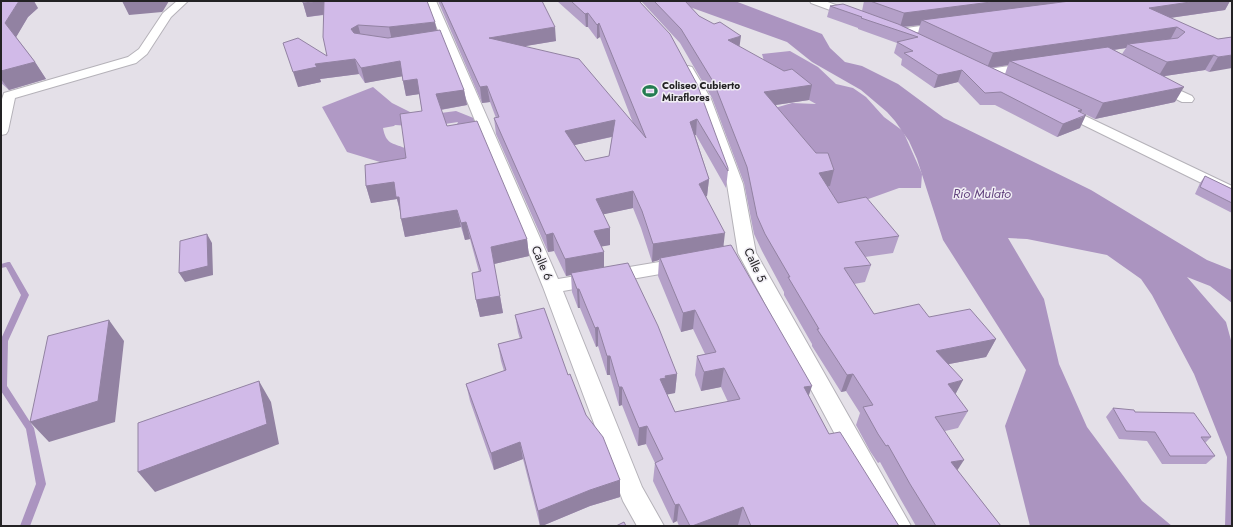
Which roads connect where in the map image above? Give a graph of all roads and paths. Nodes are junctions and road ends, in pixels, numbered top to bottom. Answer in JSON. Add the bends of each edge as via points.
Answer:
{"nodes":[{"id":1,"x":183,"y":1,"type":"edge"},
{"id":2,"x":431,"y":1,"type":"edge"},
{"id":3,"x":815,"y":1,"type":"edge"},
{"id":4,"x":865,"y":19,"type":"edge"},
{"id":5,"x":952,"y":25,"type":"edge"},
{"id":6,"x":885,"y":27,"type":"edge"},
{"id":7,"x":899,"y":32,"type":"junction"},
{"id":8,"x":920,"y":42,"type":"edge"},
{"id":9,"x":678,"y":52,"type":"edge"},
{"id":10,"x":1041,"y":66,"type":"edge"},
{"id":11,"x":974,"y":67,"type":"edge"},
{"id":12,"x":988,"y":74,"type":"junction"},
{"id":13,"x":1145,"y":78,"type":"edge"},
{"id":14,"x":1009,"y":84,"type":"edge"},
{"id":15,"x":5,"y":91,"type":"edge"},
{"id":16,"x":1187,"y":99,"type":"dead end"},
{"id":17,"x":1052,"y":105,"type":"edge"},
{"id":18,"x":1,"y":131,"type":"edge"},
{"id":19,"x":1232,"y":192,"type":"edge"},
{"id":20,"x":700,"y":261,"type":"edge"},
{"id":21,"x":552,"y":287,"type":"junction"},
{"id":22,"x":651,"y":526,"type":"edge"},
{"id":23,"x":898,"y":526,"type":"edge"}],
"edges":[{"from":1,"to":15,"type":"street","via":[[167,15],[143,51],[132,60]]},
{"from":2,"to":21,"type":"street","name":"Calle 6","via":[[440,40]]},
{"from":3,"to":4,"type":"street"},
{"from":5,"to":7,"type":"street"},
{"from":6,"to":7,"type":"street"},
{"from":7,"to":8,"type":"street"},
{"from":9,"to":23,"type":"street","name":"Calle 5","via":[[704,99],[735,184],[739,254]]},
{"from":10,"to":12,"type":"street"},
{"from":11,"to":12,"type":"street"},
{"from":12,"to":14,"type":"street"},
{"from":13,"to":16,"type":"street"},
{"from":15,"to":18,"type":"street"},
{"from":17,"to":19,"type":"street"},
{"from":20,"to":21,"type":"street"},
{"from":21,"to":22,"type":"street","name":"Calle 6","via":[[632,493]]}]}
